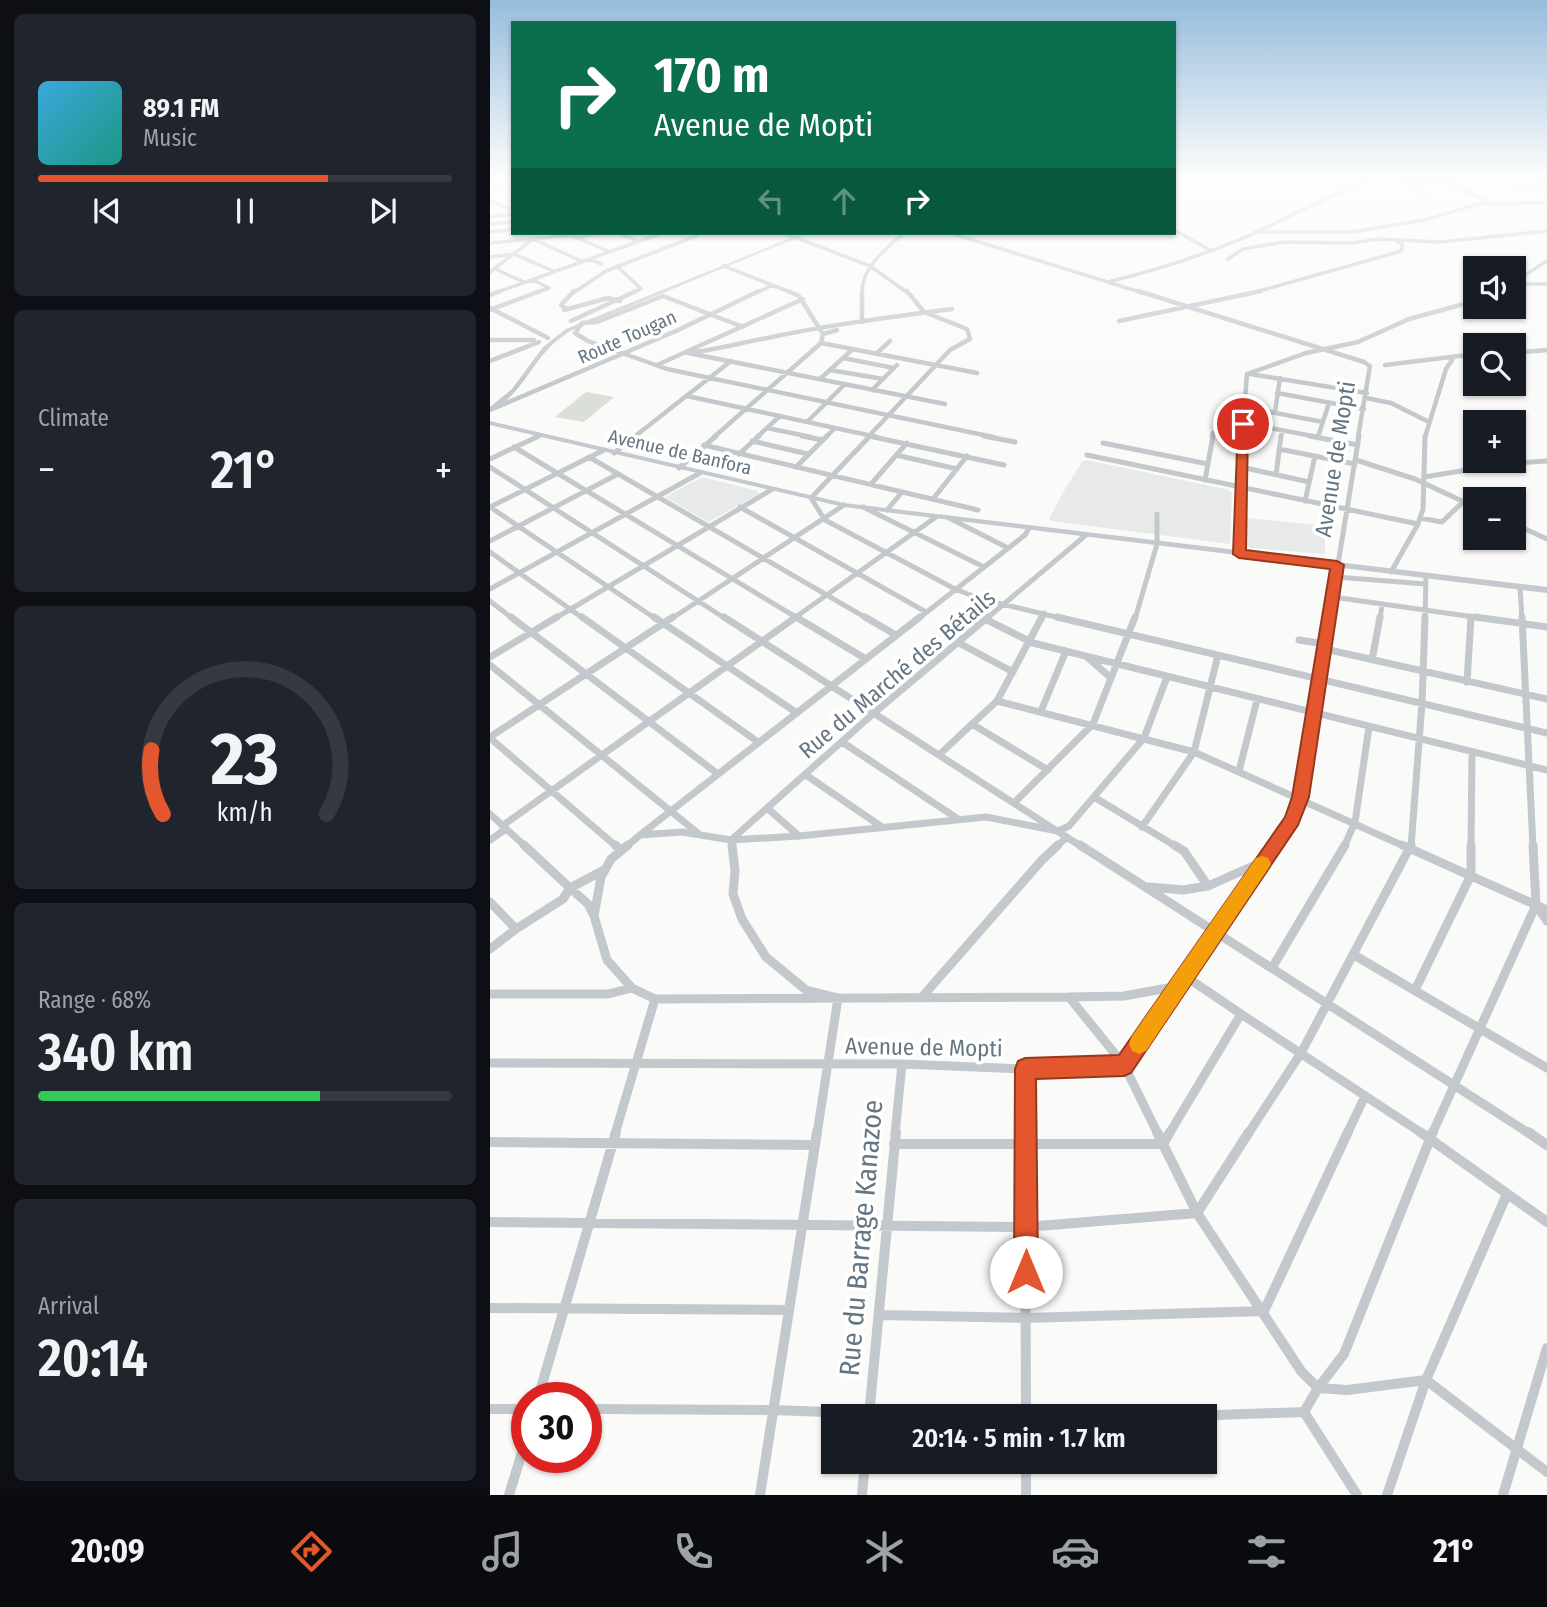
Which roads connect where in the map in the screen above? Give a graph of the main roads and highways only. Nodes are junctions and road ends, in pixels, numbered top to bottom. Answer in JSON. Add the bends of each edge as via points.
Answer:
{"nodes":[{"id":1,"x":769,"y":248,"type":"edge"},
{"id":2,"x":490,"y":410,"type":"edge"},
{"id":3,"x":490,"y":423,"type":"edge"},
{"id":4,"x":1547,"y":590,"type":"edge"}],
"edges":[{"from":1,"to":2,"type":"main road","via":[[547,341],[522,384]]},
{"from":3,"to":4,"type":"main road","name":"Avenue de Banfora","via":[[844,505],[1337,565],[1426,580]]}]}
